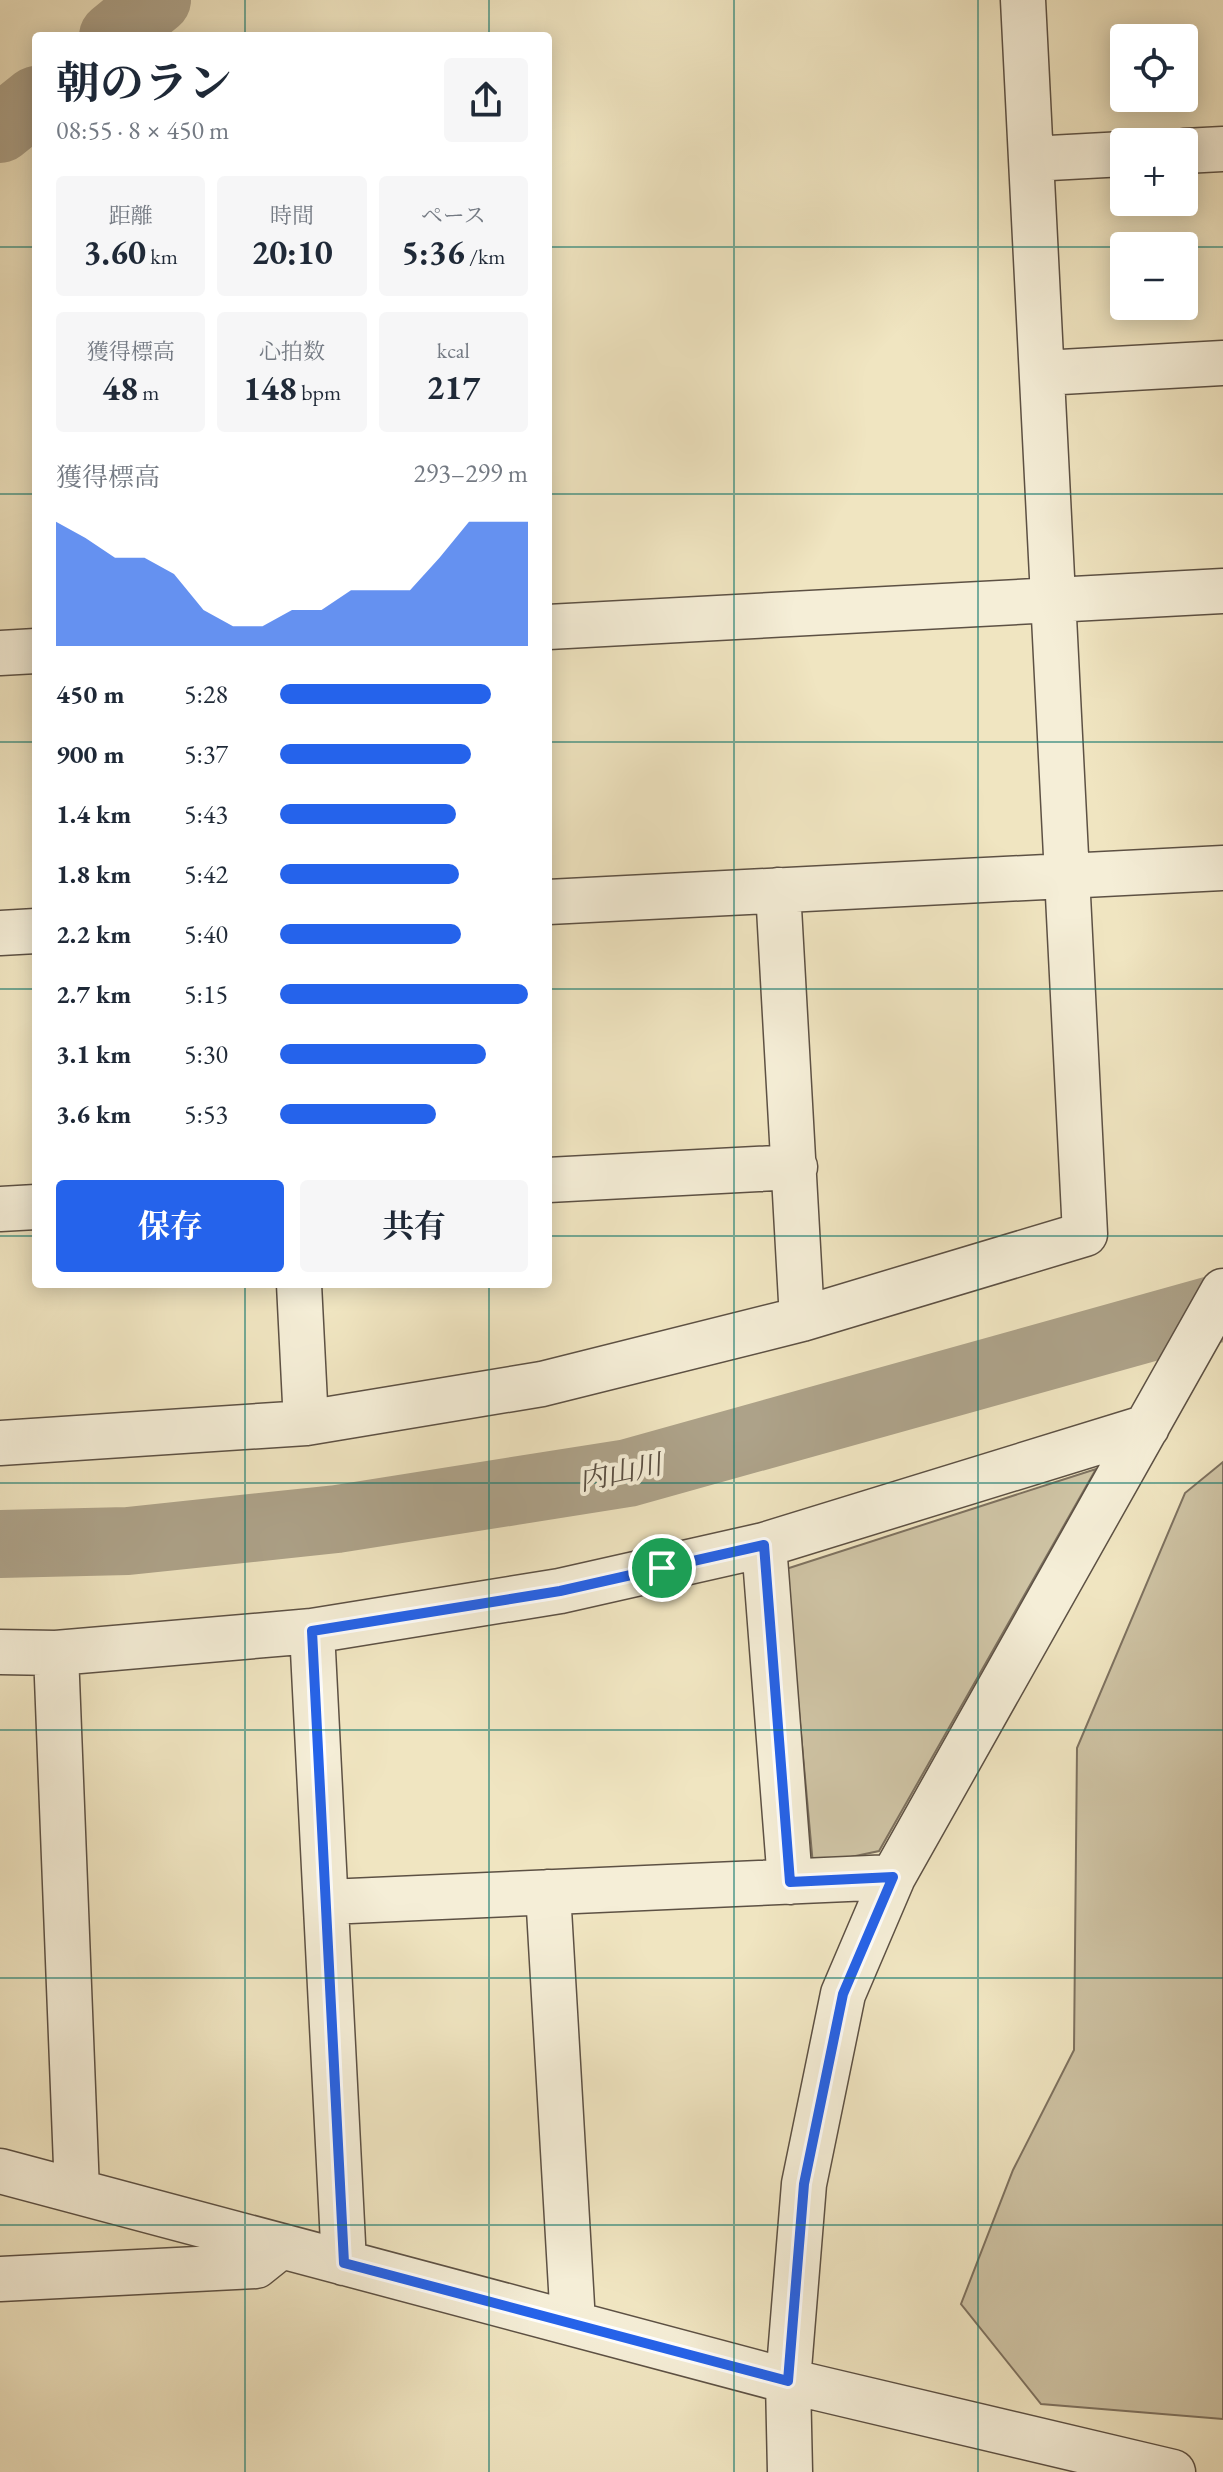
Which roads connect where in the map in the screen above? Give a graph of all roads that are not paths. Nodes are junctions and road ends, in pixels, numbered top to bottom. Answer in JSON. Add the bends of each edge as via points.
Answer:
{"nodes":[{"id":1,"x":1023,"y":0,"type":"edge"},
{"id":2,"x":1223,"y":149,"type":"edge"},
{"id":3,"x":1198,"y":150,"type":"edge"},
{"id":4,"x":1110,"y":155,"type":"edge"},
{"id":5,"x":1031,"y":159,"type":"junction"},
{"id":6,"x":1223,"y":363,"type":"edge"},
{"id":7,"x":1043,"y":373,"type":"junction"},
{"id":8,"x":1223,"y":591,"type":"edge"},
{"id":9,"x":1055,"y":599,"type":"junction"},
{"id":10,"x":552,"y":627,"type":"edge"},
{"id":11,"x":32,"y":651,"type":"edge"},
{"id":12,"x":0,"y":653,"type":"edge"},
{"id":13,"x":1223,"y":868,"type":"edge"},
{"id":14,"x":1067,"y":876,"type":"junction"},
{"id":15,"x":778,"y":890,"type":"junction"},
{"id":16,"x":552,"y":902,"type":"edge"},
{"id":17,"x":32,"y":931,"type":"edge"},
{"id":18,"x":0,"y":933,"type":"edge"},
{"id":19,"x":795,"y":1167,"type":"junction"},
{"id":20,"x":552,"y":1180,"type":"edge"},
{"id":21,"x":32,"y":1207,"type":"edge"},
{"id":22,"x":0,"y":1209,"type":"edge"},
{"id":23,"x":299,"y":1288,"type":"edge"},
{"id":24,"x":1223,"y":1291,"type":"edge"},
{"id":25,"x":802,"y":1319,"type":"junction"},
{"id":26,"x":306,"y":1423,"type":"junction"},
{"id":27,"x":1147,"y":1427,"type":"junction"},
{"id":28,"x":0,"y":1443,"type":"edge"},
{"id":29,"x":764,"y":1545,"type":"junction"},
{"id":30,"x":312,"y":1631,"type":"junction"},
{"id":31,"x":0,"y":1652,"type":"edge"},
{"id":32,"x":56,"y":1653,"type":"junction"},
{"id":33,"x":893,"y":1877,"type":"junction"},
{"id":34,"x":790,"y":1882,"type":"junction"},
{"id":35,"x":548,"y":1892,"type":"junction"},
{"id":36,"x":327,"y":1902,"type":"junction"},
{"id":37,"x":0,"y":2171,"type":"edge"},
{"id":38,"x":77,"y":2191,"type":"junction"},
{"id":39,"x":281,"y":2246,"type":"junction"},
{"id":40,"x":344,"y":2263,"type":"junction"},
{"id":41,"x":0,"y":2279,"type":"edge"},
{"id":42,"x":573,"y":2323,"type":"junction"},
{"id":43,"x":788,"y":2381,"type":"junction"},
{"id":44,"x":790,"y":2472,"type":"edge"},
{"id":45,"x":1173,"y":2472,"type":"edge"}],
"edges":[{"from":1,"to":5,"type":"street"},
{"from":2,"to":3,"type":"street"},
{"from":4,"to":5,"type":"street"},
{"from":5,"to":7,"type":"street"},
{"from":6,"to":7,"type":"street"},
{"from":7,"to":9,"type":"street"},
{"from":8,"to":9,"type":"street"},
{"from":9,"to":10,"type":"street"},
{"from":9,"to":14,"type":"street"},
{"from":11,"to":12,"type":"street"},
{"from":13,"to":14,"type":"street"},
{"from":14,"to":15,"type":"street"},
{"from":14,"to":25,"type":"street","via":[[1085,1234]]},
{"from":15,"to":16,"type":"street"},
{"from":15,"to":19,"type":"street"},
{"from":17,"to":18,"type":"street"},
{"from":19,"to":20,"type":"street"},
{"from":19,"to":25,"type":"street"},
{"from":21,"to":22,"type":"street"},
{"from":23,"to":26,"type":"street"},
{"from":24,"to":27,"type":"street"},
{"from":25,"to":26,"type":"street","via":[[542,1384]]},
{"from":26,"to":28,"type":"street"},
{"from":27,"to":29,"type":"street"},
{"from":27,"to":33,"type":"street"},
{"from":29,"to":30,"type":"street","via":[[560,1591]]},
{"from":29,"to":34,"type":"street"},
{"from":30,"to":32,"type":"street"},
{"from":30,"to":36,"type":"street"},
{"from":31,"to":32,"type":"street"},
{"from":32,"to":38,"type":"street"},
{"from":33,"to":34,"type":"street"},
{"from":33,"to":43,"type":"street","via":[[843,1994],[804,2184]]},
{"from":34,"to":35,"type":"street"},
{"from":35,"to":36,"type":"street"},
{"from":35,"to":42,"type":"street"},
{"from":36,"to":40,"type":"street"},
{"from":37,"to":38,"type":"street"},
{"from":38,"to":39,"type":"street"},
{"from":39,"to":40,"type":"street"},
{"from":39,"to":41,"type":"street","via":[[256,2266]]},
{"from":40,"to":42,"type":"street"},
{"from":42,"to":43,"type":"street"},
{"from":43,"to":44,"type":"street"},
{"from":43,"to":45,"type":"street"}]}
